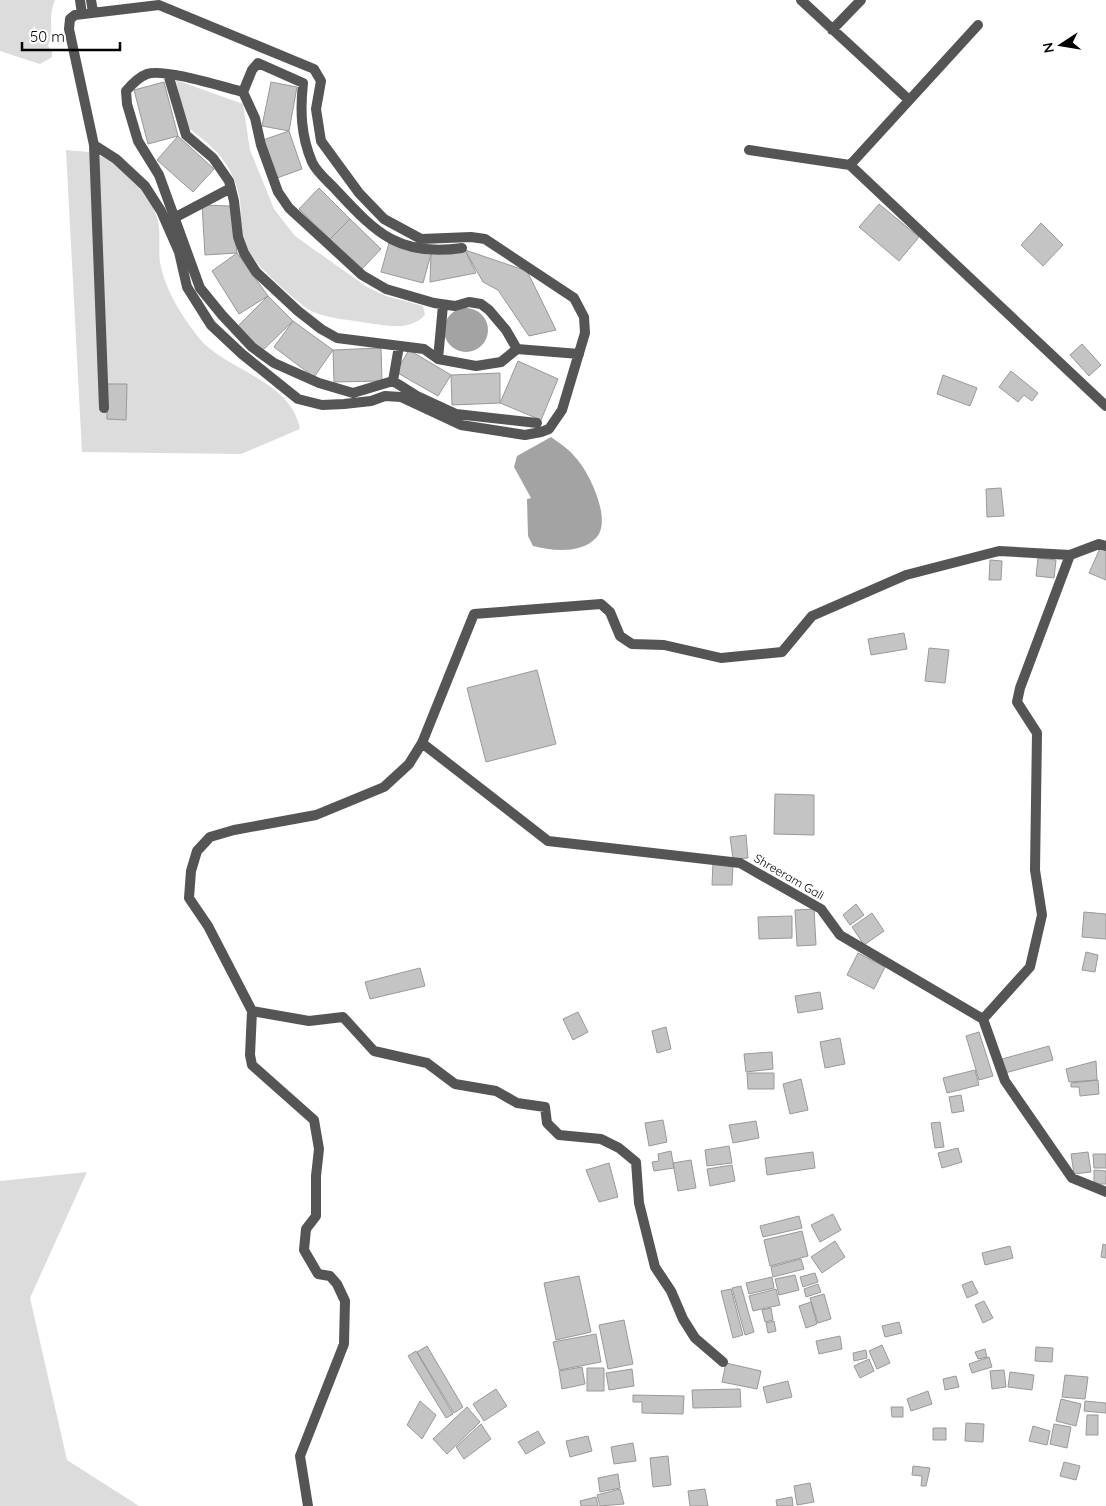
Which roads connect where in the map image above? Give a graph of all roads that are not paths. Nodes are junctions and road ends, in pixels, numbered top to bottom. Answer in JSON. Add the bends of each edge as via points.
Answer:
{"nodes":[{"id":1,"x":80,"y":0,"type":"edge"},
{"id":2,"x":91,"y":0,"type":"edge"},
{"id":3,"x":801,"y":0,"type":"edge"},
{"id":4,"x":861,"y":0,"type":"edge"},
{"id":5,"x":93,"y":12,"type":"junction"},
{"id":6,"x":82,"y":14,"type":"junction"},
{"id":7,"x":978,"y":25,"type":"dead end"},
{"id":8,"x":832,"y":30,"type":"junction"},
{"id":9,"x":168,"y":74,"type":"junction"},
{"id":10,"x":243,"y":92,"type":"junction"},
{"id":11,"x":909,"y":100,"type":"junction"},
{"id":12,"x":94,"y":145,"type":"junction"},
{"id":13,"x":749,"y":150,"type":"dead end"},
{"id":14,"x":850,"y":165,"type":"junction"},
{"id":15,"x":231,"y":188,"type":"junction"},
{"id":16,"x":174,"y":218,"type":"junction"},
{"id":17,"x":462,"y":248,"type":"dead end"},
{"id":18,"x":443,"y":305,"type":"junction"},
{"id":19,"x":399,"y":346,"type":"junction"},
{"id":20,"x":517,"y":349,"type":"junction"},
{"id":21,"x":579,"y":354,"type":"junction"},
{"id":22,"x":438,"y":359,"type":"junction"},
{"id":23,"x":393,"y":381,"type":"junction"},
{"id":24,"x":1106,"y":406,"type":"edge"},
{"id":25,"x":104,"y":408,"type":"dead end"},
{"id":26,"x":537,"y":423,"type":"dead end"},
{"id":27,"x":1106,"y":546,"type":"edge"},
{"id":28,"x":1070,"y":555,"type":"junction"},
{"id":29,"x":422,"y":743,"type":"junction"},
{"id":30,"x":252,"y":1011,"type":"junction"},
{"id":31,"x":983,"y":1018,"type":"junction"},
{"id":32,"x":1106,"y":1192,"type":"edge"},
{"id":33,"x":723,"y":1362,"type":"dead end"},
{"id":34,"x":308,"y":1506,"type":"edge"}],
"edges":[{"from":1,"to":6,"type":"street"},
{"from":2,"to":5,"type":"street"},
{"from":3,"to":8,"type":"street"},
{"from":4,"to":8,"type":"street"},
{"from":5,"to":6,"type":"street"},
{"from":5,"to":21,"type":"street","via":[[159,5],[314,69],[321,81],[316,109],[321,141],[359,193],[384,219],[402,230],[421,238],[485,239],[574,298],[584,317],[585,333]]},
{"from":6,"to":12,"type":"street","via":[[70,19],[69,29]]},
{"from":7,"to":11,"type":"street"},
{"from":8,"to":11,"type":"street"},
{"from":9,"to":10,"type":"street"},
{"from":9,"to":15,"type":"street","via":[[186,135],[224,171]]},
{"from":9,"to":16,"type":"street","via":[[148,73],[126,91],[138,142],[159,175]]},
{"from":10,"to":17,"type":"street","via":[[258,63],[303,83],[300,109],[304,138],[313,164],[360,215],[380,234],[404,244],[437,252]]},
{"from":10,"to":18,"type":"street","via":[[256,118],[261,144],[278,192],[289,208],[362,275],[386,289]]},
{"from":11,"to":14,"type":"street"},
{"from":12,"to":21,"type":"street","via":[[116,159],[145,186],[161,211],[179,252],[187,287],[212,325],[298,399],[344,404],[385,396],[401,397],[461,425],[525,435],[549,429],[562,410]]},
{"from":12,"to":25,"type":"street"},
{"from":13,"to":14,"type":"street"},
{"from":14,"to":24,"type":"street"},
{"from":15,"to":16,"type":"street"},
{"from":15,"to":19,"type":"street","via":[[238,237],[256,272],[321,330],[348,340]]},
{"from":16,"to":23,"type":"street","via":[[200,288],[252,347],[274,363],[338,390],[353,393]]},
{"from":18,"to":20,"type":"street","via":[[481,304],[506,330]]},
{"from":18,"to":22,"type":"street"},
{"from":19,"to":22,"type":"street","via":[[424,350]]},
{"from":19,"to":23,"type":"street"},
{"from":20,"to":21,"type":"street"},
{"from":20,"to":22,"type":"street","via":[[501,362],[476,366]]},
{"from":23,"to":26,"type":"street","via":[[456,414]]},
{"from":27,"to":28,"type":"street","via":[[1099,544]]},
{"from":28,"to":29,"type":"street","via":[[999,551],[906,575],[812,616],[782,652],[721,658],[664,645],[632,644],[620,636],[610,612],[601,604],[474,614]]},
{"from":28,"to":31,"type":"street","via":[[1017,702],[1037,733],[1035,870],[1042,915],[1030,967]]},
{"from":29,"to":30,"type":"street","via":[[409,764],[384,786],[316,815],[234,830],[210,838],[197,851],[191,871],[189,898],[208,926]]},
{"from":29,"to":31,"type":"street","name":"Shreeram Gali","via":[[548,841],[740,863],[821,909],[840,935]]},
{"from":30,"to":33,"type":"street","via":[[309,1022],[343,1017],[374,1051],[427,1063],[455,1084],[496,1091],[517,1104],[545,1107],[548,1123],[559,1136],[601,1139],[619,1148],[636,1162],[639,1203],[655,1268],[672,1292],[683,1320],[695,1338]]},
{"from":30,"to":34,"type":"street","via":[[252,1065],[314,1120],[319,1149],[316,1216],[306,1229],[304,1250],[318,1274],[330,1276],[337,1284],[345,1301],[344,1344],[300,1456]]},
{"from":31,"to":32,"type":"street","via":[[1005,1081],[1072,1178]]}]}
